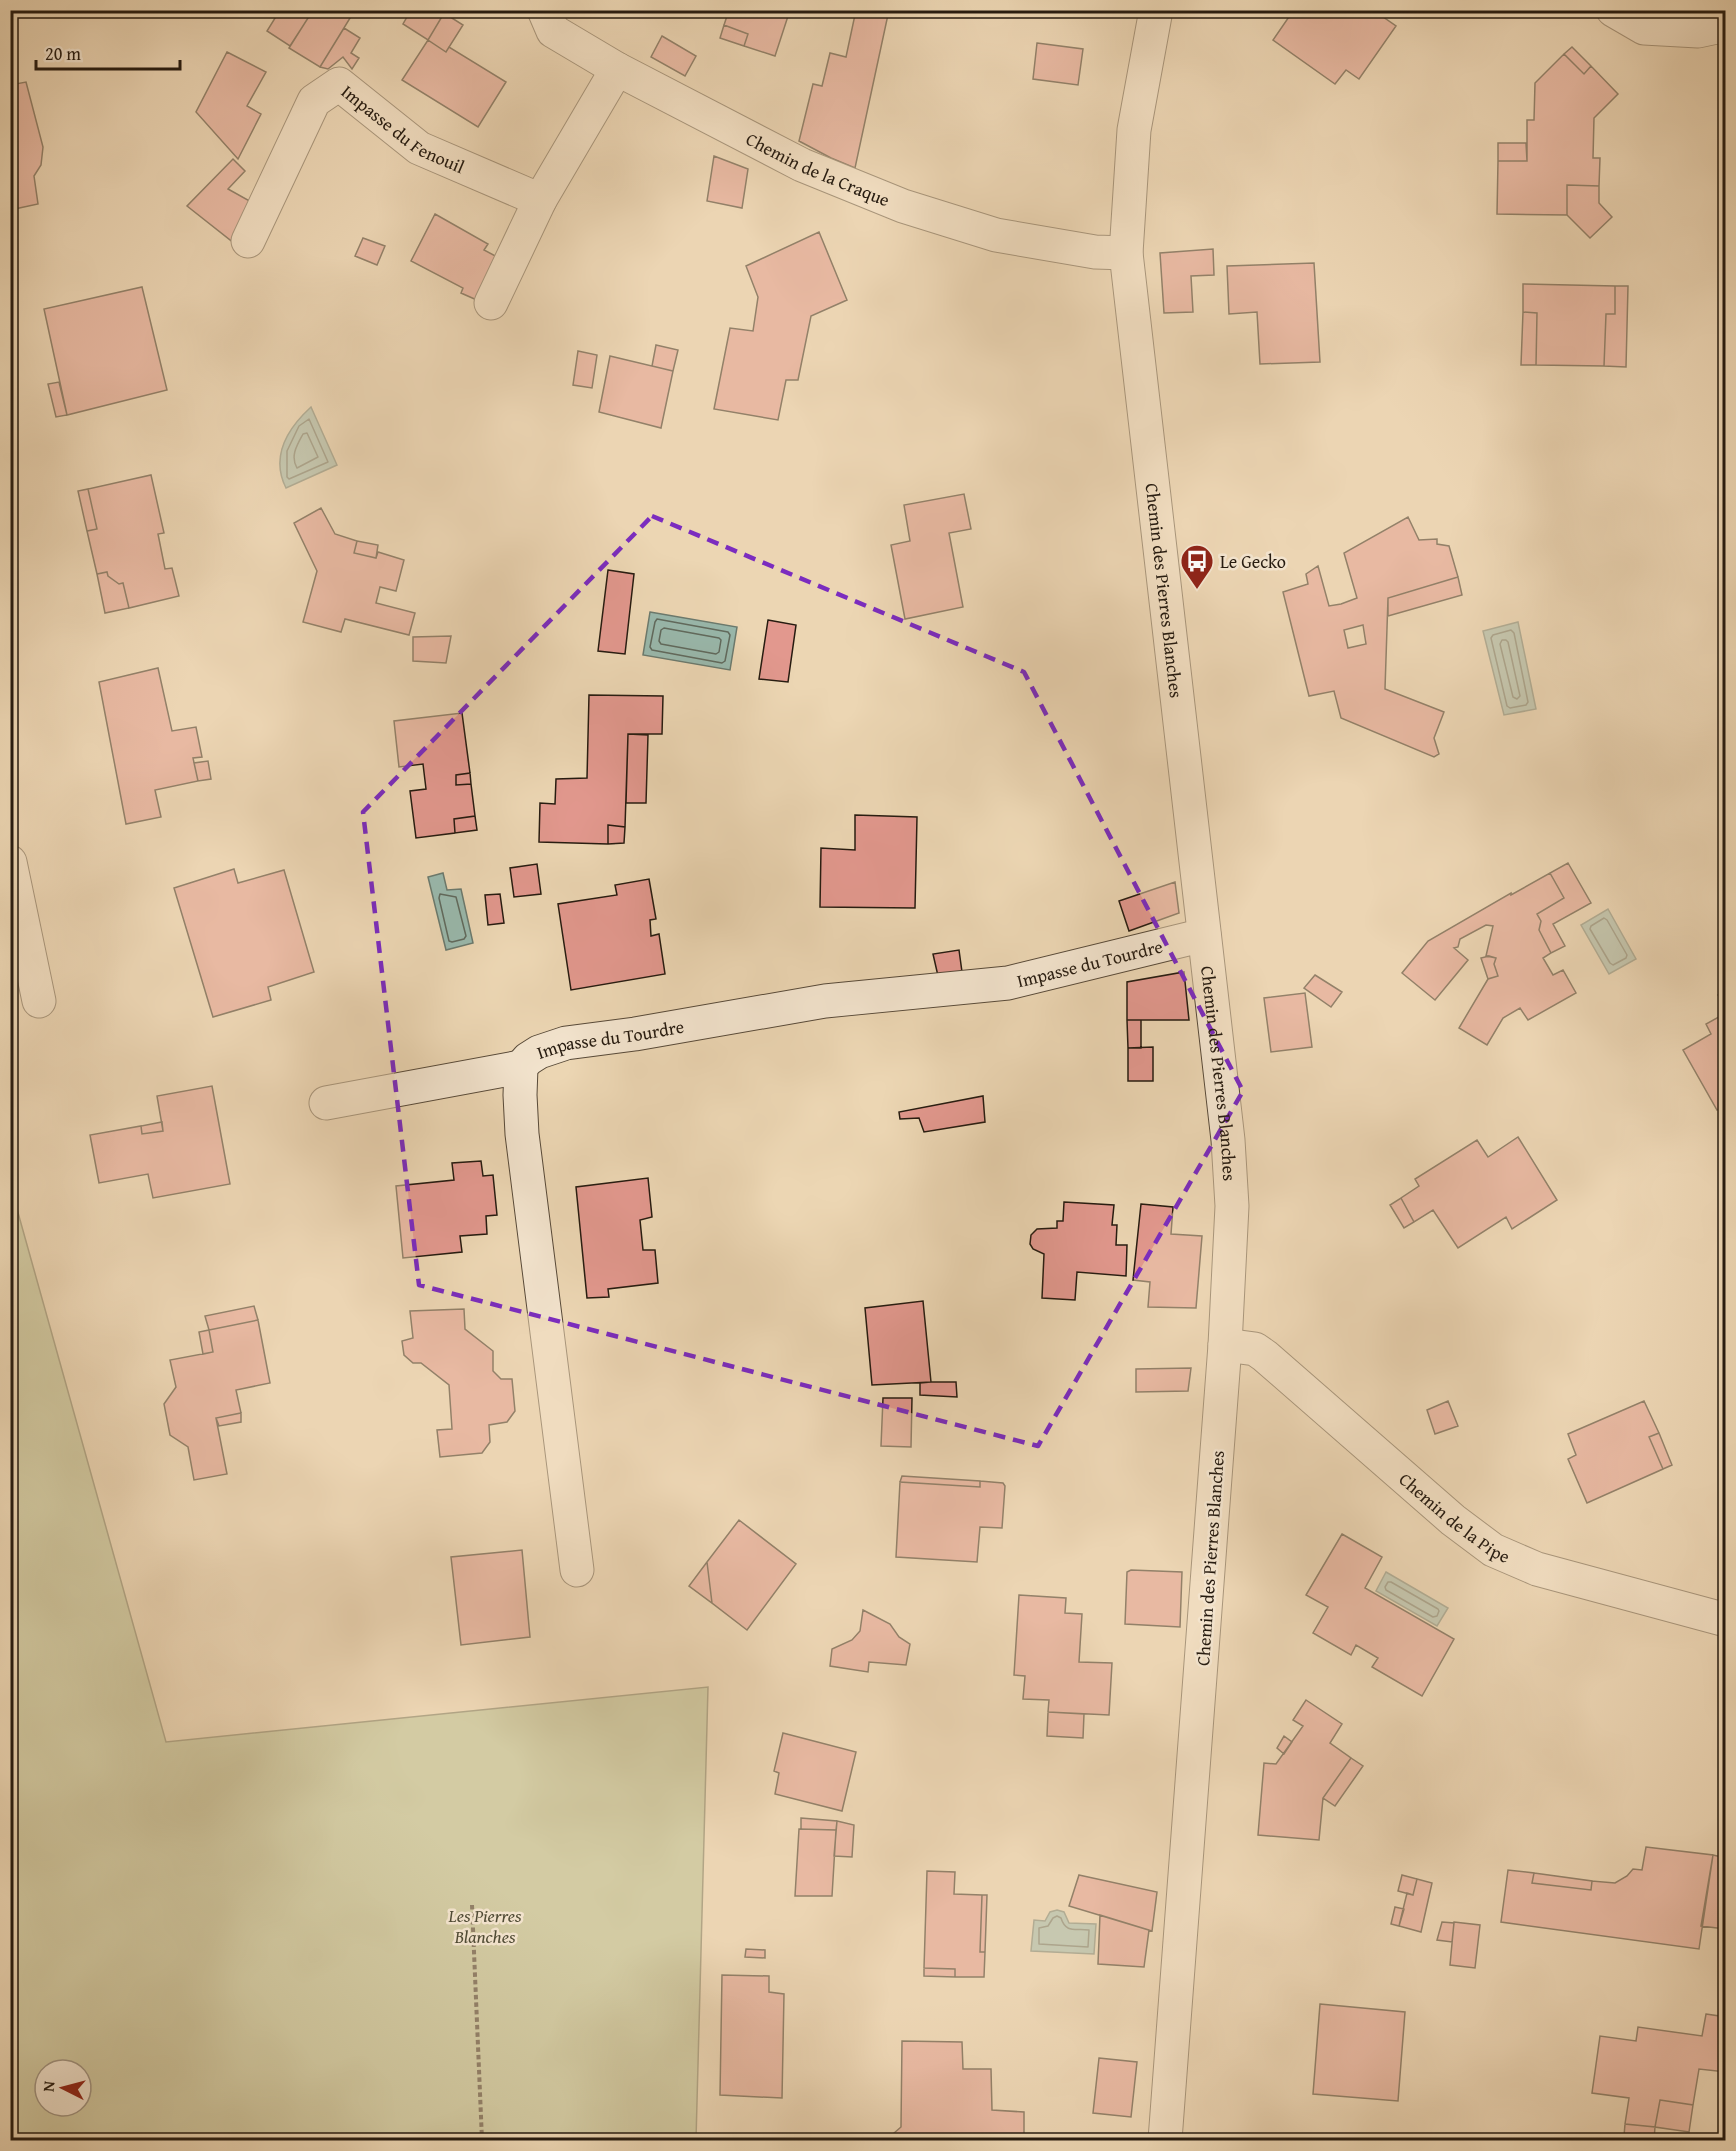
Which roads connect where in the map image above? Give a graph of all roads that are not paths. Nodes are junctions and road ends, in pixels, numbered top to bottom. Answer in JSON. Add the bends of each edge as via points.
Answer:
{"nodes":[{"id":1,"x":544,"y":10,"type":"edge"},
{"id":2,"x":1156,"y":10,"type":"edge"},
{"id":3,"x":1613,"y":10,"type":"edge"},
{"id":4,"x":1725,"y":25,"type":"edge"},
{"id":5,"x":616,"y":69,"type":"junction"},
{"id":6,"x":540,"y":200,"type":"junction"},
{"id":7,"x":248,"y":241,"type":"dead end"},
{"id":8,"x":1126,"y":253,"type":"junction"},
{"id":9,"x":491,"y":303,"type":"dead end"},
{"id":10,"x":10,"y":862,"type":"edge"},
{"id":11,"x":1203,"y":935,"type":"junction"},
{"id":12,"x":39,"y":1001,"type":"dead end"},
{"id":13,"x":521,"y":1067,"type":"junction"},
{"id":14,"x":326,"y":1103,"type":"dead end"},
{"id":15,"x":1225,"y":1345,"type":"junction"},
{"id":16,"x":577,"y":1570,"type":"dead end"},
{"id":17,"x":1725,"y":1620,"type":"edge"},
{"id":18,"x":1165,"y":2140,"type":"edge"}],
"edges":[{"from":1,"to":5,"type":"street","name":"Chemin de la Craque","via":[[553,31]]},
{"from":2,"to":8,"type":"street","name":"Chemin des Pierres Blanches","via":[[1134,130]]},
{"from":3,"to":4,"type":"street","via":[[1644,28],[1698,31]]},
{"from":5,"to":6,"type":"street"},
{"from":5,"to":8,"type":"street","name":"Chemin de la Craque","via":[[802,165],[903,206],[996,235],[1095,252]]},
{"from":6,"to":7,"type":"street","name":"Impasse du Fenouil","via":[[418,148],[339,84],[314,101]]},
{"from":6,"to":9,"type":"street"},
{"from":8,"to":11,"type":"street","name":"Chemin des Pierres Blanches"},
{"from":10,"to":12,"type":"street"},
{"from":11,"to":13,"type":"street","name":"Impasse du Tourdre","via":[[1008,983],[825,1001],[566,1043],[539,1052]]},
{"from":11,"to":15,"type":"street","name":"Chemin des Pierres Blanches","via":[[1228,1140],[1232,1206]]},
{"from":13,"to":14,"type":"street"},
{"from":13,"to":16,"type":"street","name":"Impasse du Tourdre","via":[[522,1134]]},
{"from":15,"to":17,"type":"street","name":"Chemin de la Pipe","via":[[1255,1349],[1265,1356],[1453,1520],[1494,1550],[1537,1569]]},
{"from":15,"to":18,"type":"street","name":"Chemin des Pierres Blanches"}]}
